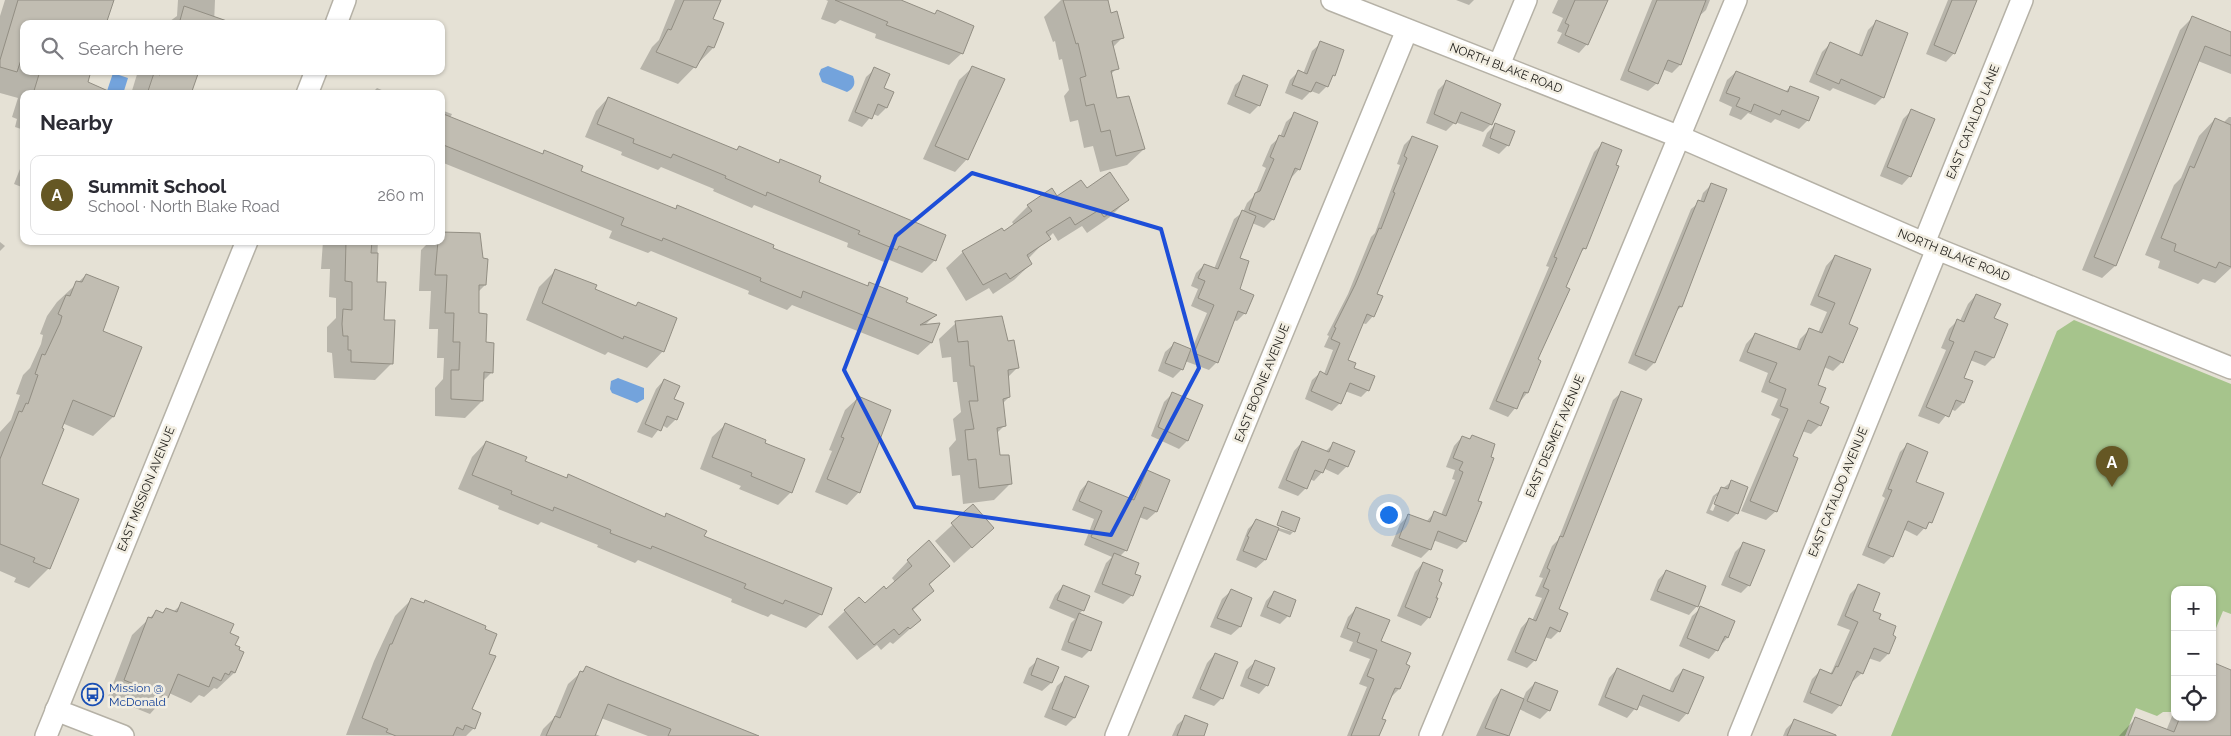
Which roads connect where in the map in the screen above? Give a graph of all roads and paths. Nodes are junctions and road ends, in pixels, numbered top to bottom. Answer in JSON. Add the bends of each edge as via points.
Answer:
{"nodes":[{"id":1,"x":345,"y":0,"type":"edge"},
{"id":2,"x":1332,"y":0,"type":"edge"},
{"id":3,"x":1526,"y":0,"type":"edge"},
{"id":4,"x":1736,"y":0,"type":"edge"},
{"id":5,"x":2022,"y":0,"type":"edge"},
{"id":6,"x":338,"y":20,"type":"edge"},
{"id":7,"x":1408,"y":30,"type":"junction"},
{"id":8,"x":1499,"y":65,"type":"junction"},
{"id":9,"x":314,"y":75,"type":"edge"},
{"id":10,"x":309,"y":90,"type":"edge"},
{"id":11,"x":1680,"y":137,"type":"junction"},
{"id":12,"x":245,"y":245,"type":"edge"},
{"id":13,"x":1930,"y":246,"type":"junction"},
{"id":14,"x":2231,"y":368,"type":"edge"},
{"id":15,"x":56,"y":710,"type":"junction"},
{"id":16,"x":46,"y":736,"type":"edge"},
{"id":17,"x":122,"y":736,"type":"edge"},
{"id":18,"x":1116,"y":736,"type":"edge"},
{"id":19,"x":1430,"y":736,"type":"edge"},
{"id":20,"x":1739,"y":736,"type":"edge"}],
"edges":[{"from":1,"to":6,"type":"street"},
{"from":2,"to":7,"type":"street","name":"NORTH BLAKE ROAD"},
{"from":3,"to":8,"type":"street"},
{"from":4,"to":11,"type":"street"},
{"from":5,"to":13,"type":"street","name":"EAST CATALDO LANE"},
{"from":7,"to":8,"type":"street","name":"NORTH BLAKE ROAD"},
{"from":7,"to":18,"type":"street","name":"EAST BOONE AVENUE"},
{"from":8,"to":11,"type":"street","name":"NORTH BLAKE ROAD"},
{"from":9,"to":10,"type":"street"},
{"from":11,"to":13,"type":"street","name":"NORTH BLAKE ROAD"},
{"from":11,"to":19,"type":"street","name":"EAST DESMET AVENUE"},
{"from":12,"to":15,"type":"street","name":"EAST MISSION AVENUE"},
{"from":13,"to":14,"type":"street","name":"NORTH BLAKE ROAD"},
{"from":13,"to":20,"type":"street","name":"EAST CATALDO AVENUE"},
{"from":15,"to":16,"type":"street","name":"EAST MISSION AVENUE"},
{"from":15,"to":17,"type":"street"}]}
